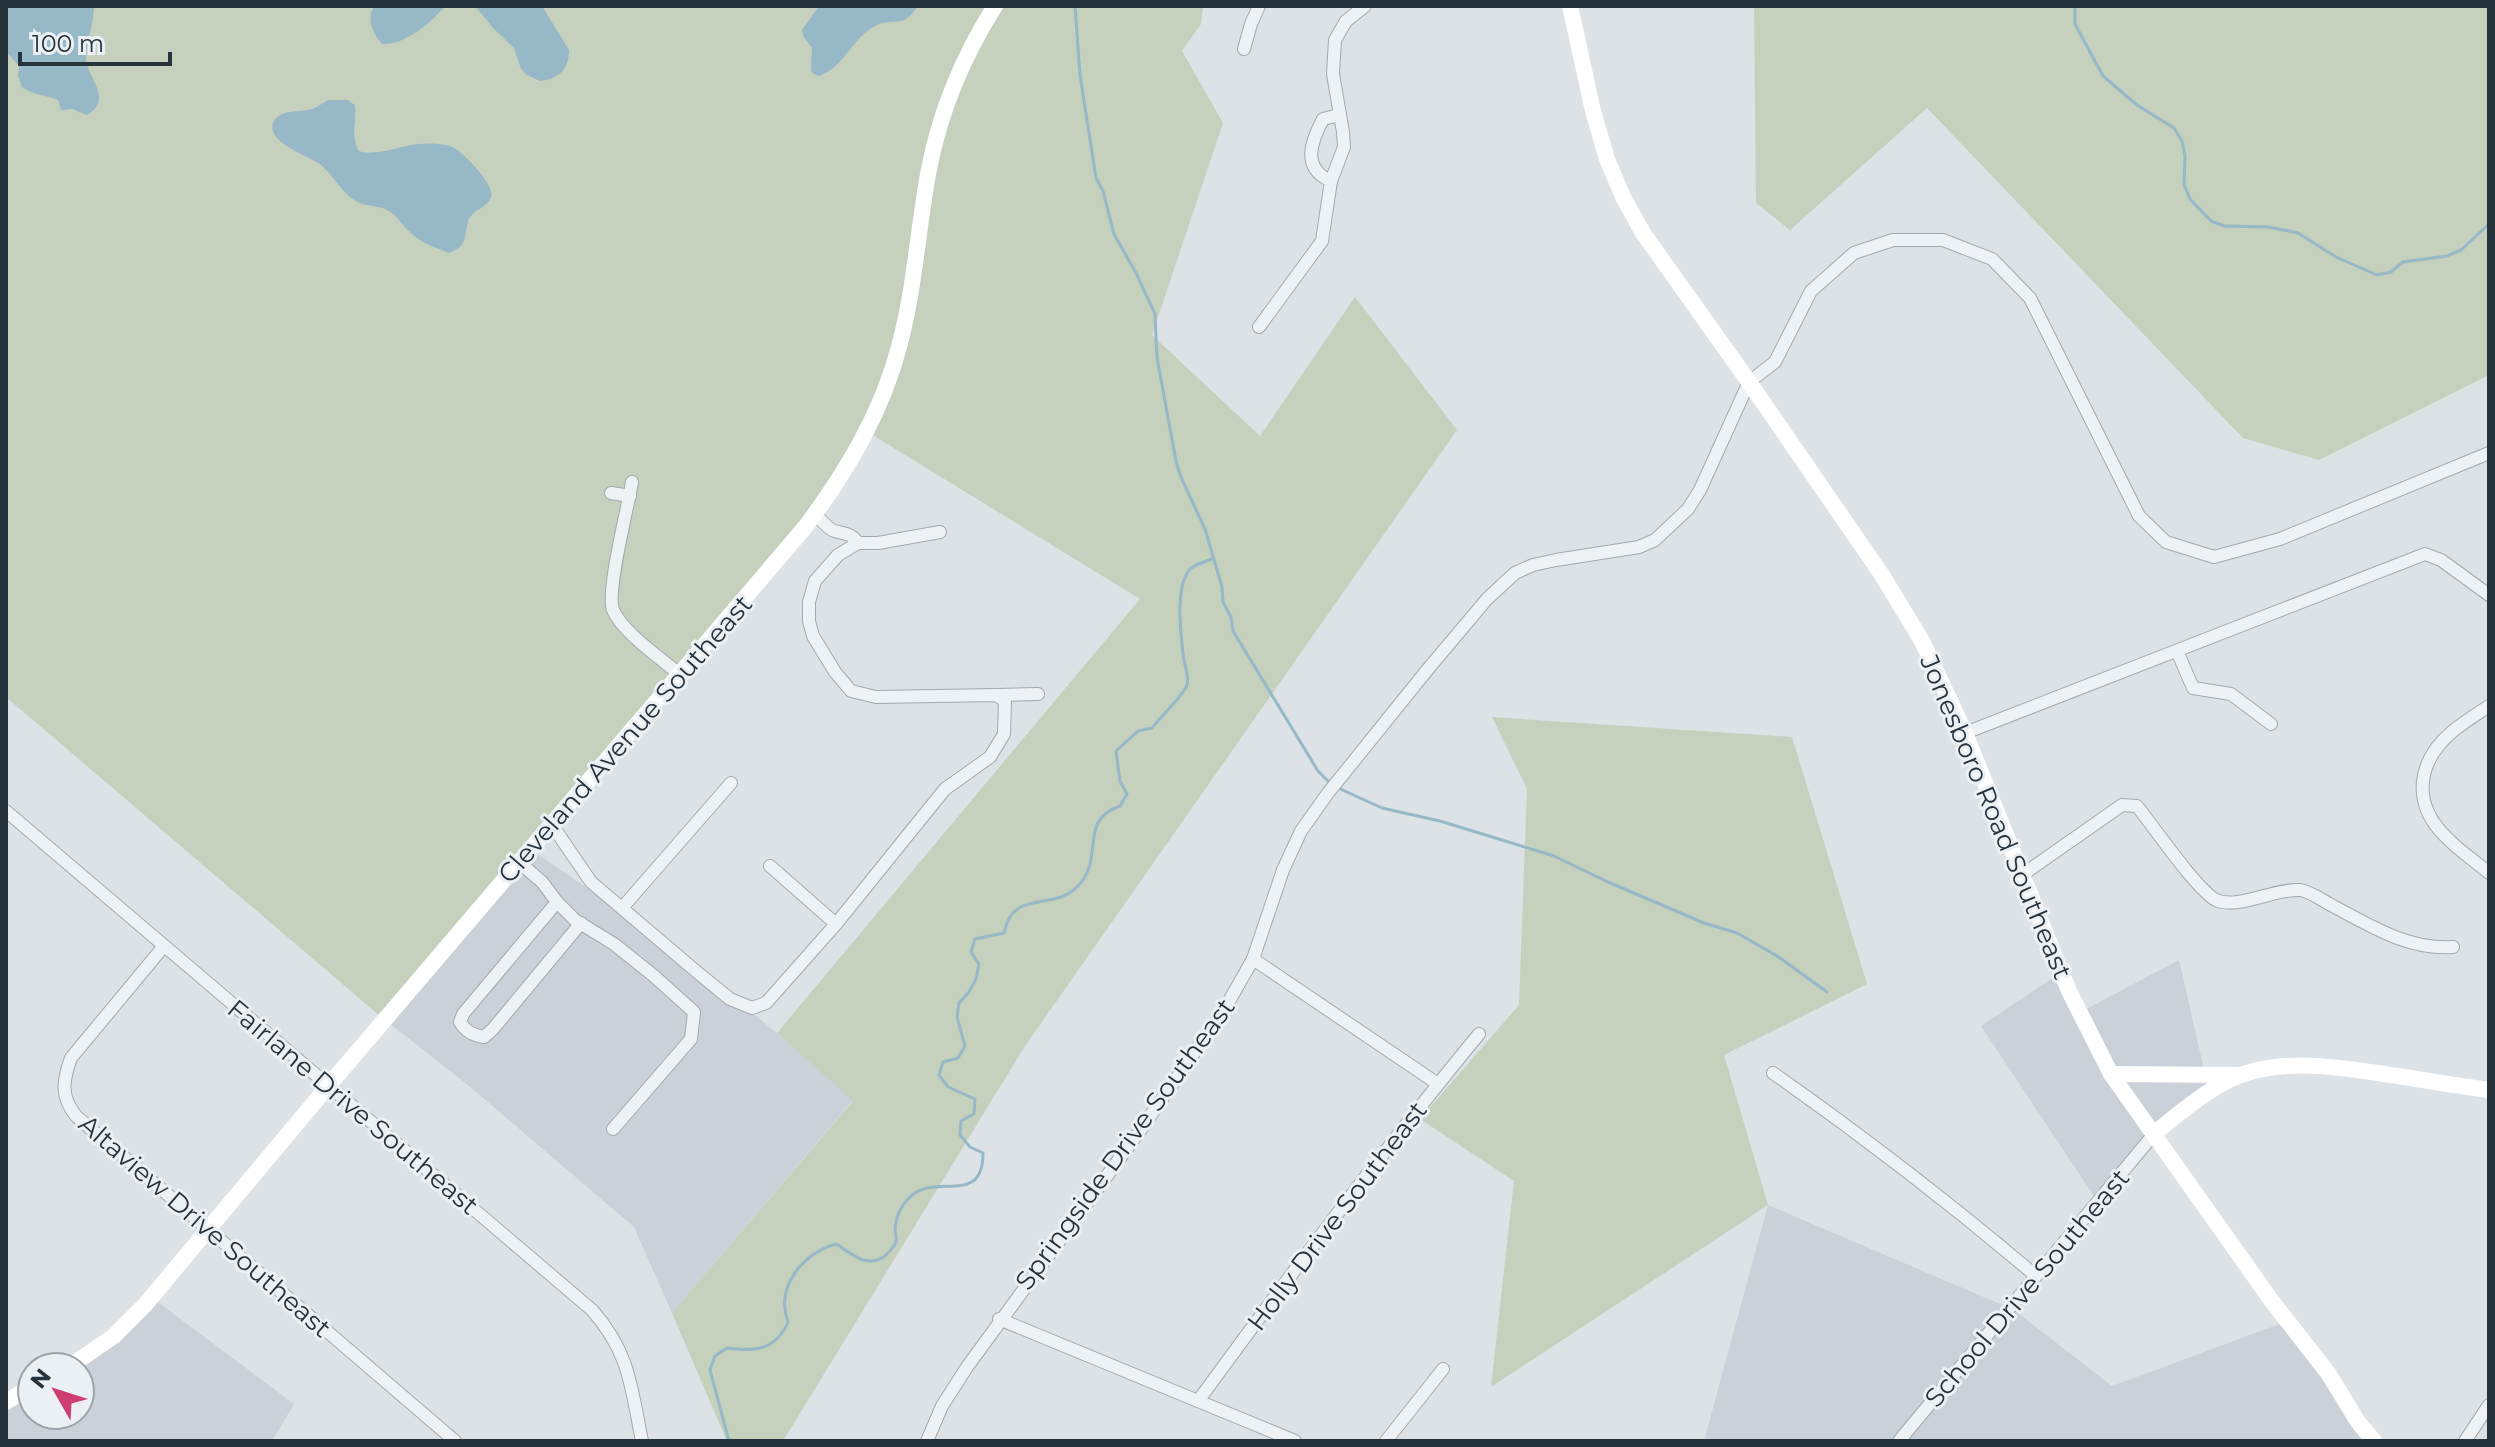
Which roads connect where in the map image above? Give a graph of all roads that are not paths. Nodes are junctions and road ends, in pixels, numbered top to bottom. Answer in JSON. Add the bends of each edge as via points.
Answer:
{"nodes":[{"id":1,"x":995,"y":6,"type":"edge"},
{"id":2,"x":1259,"y":6,"type":"edge"},
{"id":3,"x":1365,"y":6,"type":"edge"},
{"id":4,"x":1570,"y":6,"type":"edge"},
{"id":5,"x":1244,"y":49,"type":"dead end"},
{"id":6,"x":1339,"y":115,"type":"junction"},
{"id":7,"x":1331,"y":181,"type":"junction"},
{"id":8,"x":1259,"y":327,"type":"dead end"},
{"id":9,"x":1749,"y":382,"type":"junction"},
{"id":10,"x":2489,"y":453,"type":"edge"},
{"id":11,"x":632,"y":482,"type":"dead end"},
{"id":12,"x":611,"y":493,"type":"dead end"},
{"id":13,"x":630,"y":496,"type":"junction"},
{"id":14,"x":815,"y":514,"type":"junction"},
{"id":15,"x":833,"y":530,"type":"junction"},
{"id":16,"x":940,"y":532,"type":"dead end"},
{"id":17,"x":858,"y":543,"type":"junction"},
{"id":18,"x":838,"y":555,"type":"junction"},
{"id":19,"x":2489,"y":595,"type":"edge"},
{"id":20,"x":2177,"y":651,"type":"junction"},
{"id":21,"x":680,"y":675,"type":"junction"},
{"id":22,"x":1038,"y":694,"type":"dead end"},
{"id":23,"x":996,"y":695,"type":"junction"},
{"id":24,"x":2489,"y":706,"type":"edge"},
{"id":25,"x":2271,"y":724,"type":"dead end"},
{"id":26,"x":1965,"y":733,"type":"junction"},
{"id":27,"x":731,"y":783,"type":"dead end"},
{"id":28,"x":6,"y":811,"type":"edge"},
{"id":29,"x":552,"y":825,"type":"junction"},
{"id":30,"x":519,"y":862,"type":"junction"},
{"id":31,"x":770,"y":866,"type":"dead end"},
{"id":32,"x":2489,"y":873,"type":"edge"},
{"id":33,"x":2022,"y":875,"type":"junction"},
{"id":34,"x":557,"y":902,"type":"junction"},
{"id":35,"x":622,"y":908,"type":"junction"},
{"id":36,"x":581,"y":923,"type":"junction"},
{"id":37,"x":836,"y":924,"type":"junction"},
{"id":38,"x":164,"y":946,"type":"junction"},
{"id":39,"x":2453,"y":947,"type":"dead end"},
{"id":40,"x":1253,"y":959,"type":"junction"},
{"id":41,"x":1479,"y":1034,"type":"dead end"},
{"id":42,"x":1773,"y":1073,"type":"dead end"},
{"id":43,"x":2111,"y":1074,"type":"junction"},
{"id":44,"x":2243,"y":1075,"type":"junction"},
{"id":45,"x":1438,"y":1084,"type":"junction"},
{"id":46,"x":329,"y":1085,"type":"junction"},
{"id":47,"x":2489,"y":1090,"type":"edge"},
{"id":48,"x":613,"y":1129,"type":"dead end"},
{"id":49,"x":2154,"y":1134,"type":"junction"},
{"id":50,"x":209,"y":1229,"type":"junction"},
{"id":51,"x":2036,"y":1276,"type":"junction"},
{"id":52,"x":999,"y":1319,"type":"junction"},
{"id":53,"x":92,"y":1351,"type":"edge"},
{"id":54,"x":1443,"y":1369,"type":"dead end"},
{"id":55,"x":1198,"y":1401,"type":"junction"},
{"id":56,"x":2489,"y":1405,"type":"edge"},
{"id":57,"x":455,"y":1441,"type":"edge"},
{"id":58,"x":642,"y":1441,"type":"edge"},
{"id":59,"x":927,"y":1441,"type":"edge"},
{"id":60,"x":1295,"y":1441,"type":"edge"},
{"id":61,"x":1386,"y":1441,"type":"edge"},
{"id":62,"x":1899,"y":1441,"type":"edge"},
{"id":63,"x":2374,"y":1441,"type":"edge"},
{"id":64,"x":2465,"y":1441,"type":"edge"}],
"edges":[{"from":1,"to":14,"type":"main road","name":"Cleveland Avenue Southeast","via":[[971,48],[939,132],[929,168],[914,284],[889,380],[841,478]]},
{"from":2,"to":5,"type":"street"},
{"from":3,"to":6,"type":"street","via":[[1346,21],[1335,40]]},
{"from":4,"to":9,"type":"main road","name":"Jonesboro Road Southeast","via":[[1593,111],[1623,197]]},
{"from":6,"to":7,"type":"street","via":[[1344,147]]},
{"from":6,"to":7,"type":"street","via":[[1323,119],[1311,142],[1312,164],[1320,177]]},
{"from":7,"to":8,"type":"street","via":[[1322,241]]},
{"from":9,"to":10,"type":"street","via":[[1775,362],[1811,291],[1854,253],[1893,240],[1943,240],[1992,259],[2030,298],[2139,516],[2166,542],[2214,557],[2227,554],[2280,539]]},
{"from":9,"to":26,"type":"main road","name":"Jonesboro Road Southeast","via":[[1922,641]]},
{"from":9,"to":40,"type":"street","name":"Springside Drive Southeast","via":[[1700,490],[1655,540],[1533,565],[1515,573],[1487,599],[1301,831]]},
{"from":11,"to":13,"type":"street"},
{"from":12,"to":13,"type":"street"},
{"from":13,"to":21,"type":"street","via":[[611,587],[613,609],[625,627]]},
{"from":14,"to":15,"type":"street"},
{"from":14,"to":21,"type":"main road","name":"Cleveland Avenue Southeast"},
{"from":15,"to":17,"type":"street","via":[[854,536]]},
{"from":15,"to":18,"type":"street"},
{"from":16,"to":17,"type":"street"},
{"from":17,"to":18,"type":"street"},
{"from":18,"to":23,"type":"street","via":[[815,581],[809,621],[821,652],[851,691],[876,697]]},
{"from":19,"to":20,"type":"street","via":[[2425,554]]},
{"from":20,"to":25,"type":"street","via":[[2193,688],[2231,694]]},
{"from":20,"to":26,"type":"street"},
{"from":21,"to":29,"type":"main road","name":"Cleveland Avenue Southeast"},
{"from":22,"to":23,"type":"street"},
{"from":23,"to":37,"type":"street","via":[[1005,701],[1004,734],[990,757],[945,789]]},
{"from":24,"to":32,"type":"street","via":[[2436,748],[2422,782],[2430,819]]},
{"from":26,"to":33,"type":"main road","name":"Jonesboro Road Southeast"},
{"from":27,"to":35,"type":"street"},
{"from":28,"to":38,"type":"street","name":"Fairlane Drive Southeast"},
{"from":29,"to":30,"type":"main road","name":"Cleveland Avenue Southeast"},
{"from":29,"to":35,"type":"street","via":[[591,882]]},
{"from":30,"to":34,"type":"street"},
{"from":30,"to":46,"type":"main road","name":"Cleveland Avenue Southeast"},
{"from":31,"to":37,"type":"street"},
{"from":33,"to":39,"type":"street","via":[[2122,805],[2137,806],[2216,900],[2229,903],[2302,890],[2386,934],[2434,948]]},
{"from":33,"to":43,"type":"main road","name":"Jonesboro Road Southeast","via":[[2069,991]]},
{"from":34,"to":36,"type":"street"},
{"from":34,"to":36,"type":"street","via":[[463,1014],[460,1022],[465,1029],[484,1037],[493,1029]]},
{"from":35,"to":37,"type":"street","via":[[730,999],[752,1008],[766,1003]]},
{"from":36,"to":48,"type":"street","via":[[694,1012],[691,1039]]},
{"from":38,"to":46,"type":"street","name":"Fairlane Drive Southeast"},
{"from":38,"to":50,"type":"street","name":"Altaview Drive Southeast","via":[[71,1058],[64,1095],[76,1116]]},
{"from":40,"to":45,"type":"street"},
{"from":40,"to":52,"type":"street","name":"Springside Drive Southeast","via":[[1185,1069]]},
{"from":41,"to":45,"type":"street","name":"Holly Drive Southeast"},
{"from":42,"to":51,"type":"street","via":[[1866,1139]]},
{"from":43,"to":44,"type":"main road"},
{"from":43,"to":49,"type":"main road","name":"Jonesboro Road Southeast"},
{"from":44,"to":47,"type":"main road","via":[[2335,1066]]},
{"from":44,"to":49,"type":"main road","via":[[2194,1102]]},
{"from":45,"to":55,"type":"street","name":"Holly Drive Southeast"},
{"from":46,"to":50,"type":"main road","name":"Cleveland Avenue Southeast"},
{"from":46,"to":58,"type":"street","name":"Fairlane Drive Southeast","via":[[608,1328],[628,1373]]},
{"from":49,"to":51,"type":"street","name":"School Drive Southeast"},
{"from":49,"to":63,"type":"main road","name":"Jonesboro Road Southeast"},
{"from":50,"to":53,"type":"main road","name":"Cleveland Avenue Southeast","via":[[144,1306]]},
{"from":50,"to":57,"type":"street","name":"Altaview Drive Southeast"},
{"from":51,"to":62,"type":"street","name":"School Drive Southeast"},
{"from":52,"to":55,"type":"street"},
{"from":52,"to":59,"type":"street","name":"Springside Drive Southeast","via":[[942,1406]]},
{"from":54,"to":61,"type":"street"},
{"from":55,"to":60,"type":"street"},
{"from":56,"to":64,"type":"street"}]}
